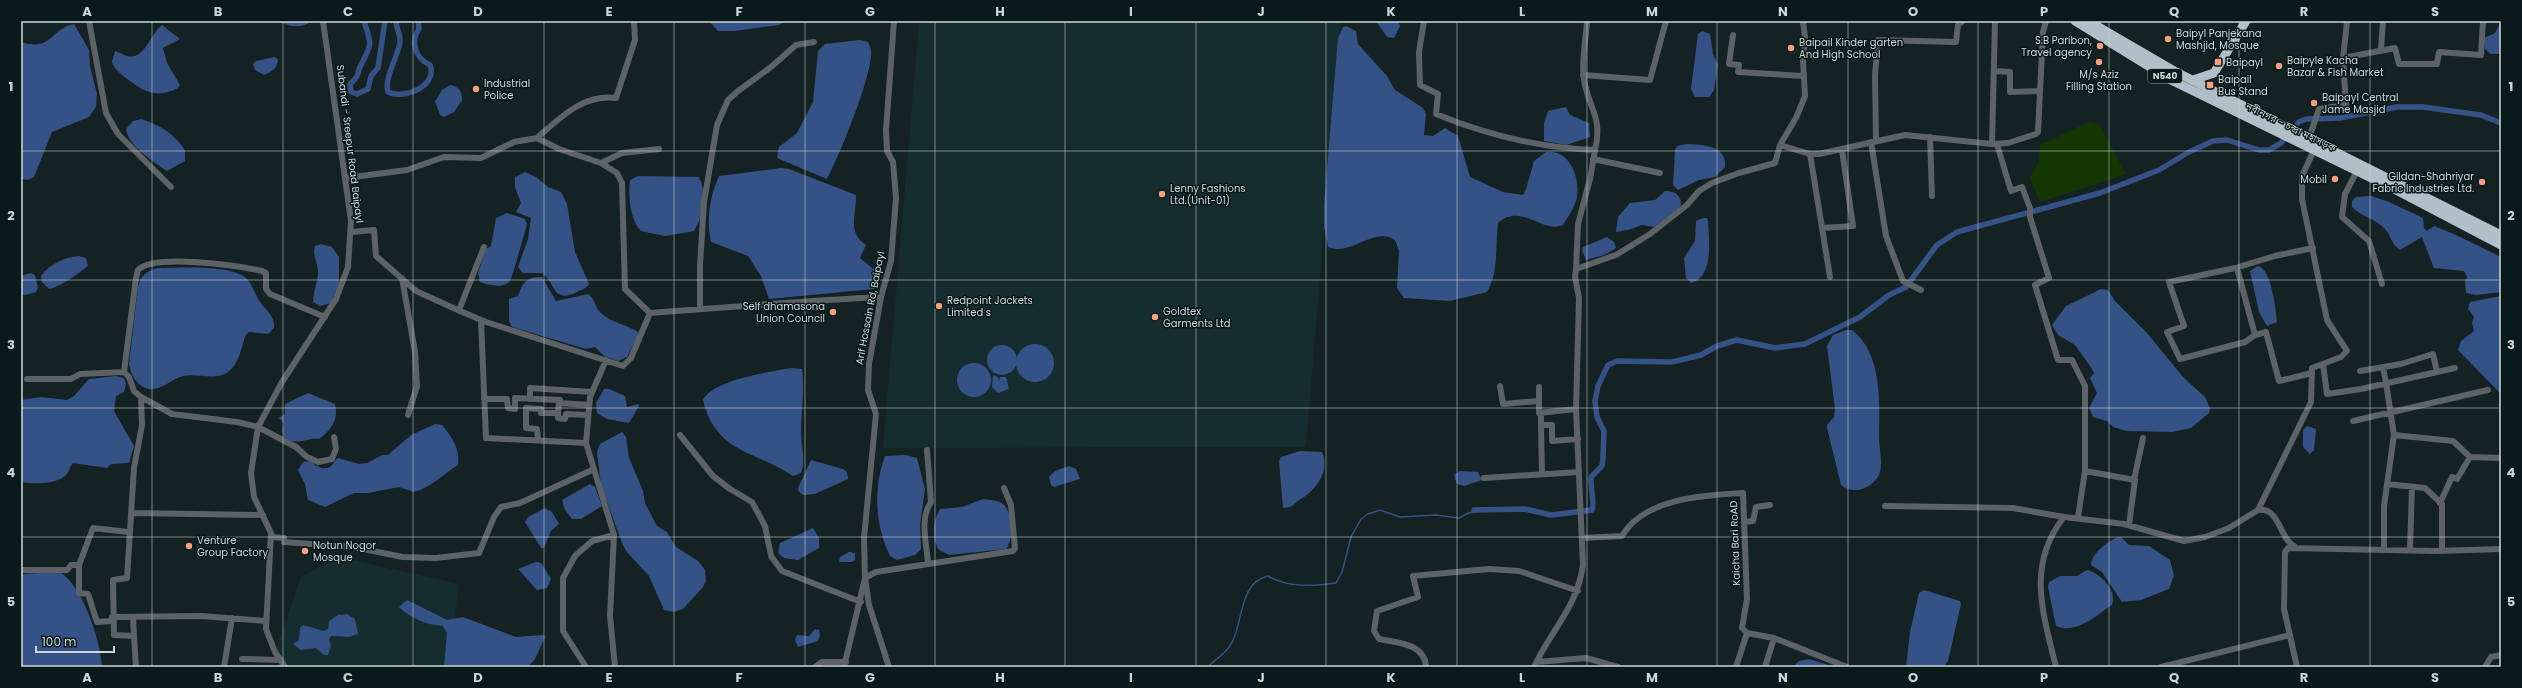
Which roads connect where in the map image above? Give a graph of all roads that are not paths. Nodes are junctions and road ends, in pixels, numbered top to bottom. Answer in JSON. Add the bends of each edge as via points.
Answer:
{"nodes":[{"id":1,"x":89,"y":21,"type":"edge"},
{"id":2,"x":323,"y":21,"type":"edge"},
{"id":3,"x":634,"y":21,"type":"edge"},
{"id":4,"x":894,"y":21,"type":"edge"},
{"id":5,"x":1424,"y":21,"type":"edge"},
{"id":6,"x":1587,"y":21,"type":"edge"},
{"id":7,"x":1666,"y":21,"type":"edge"},
{"id":8,"x":1803,"y":21,"type":"edge"},
{"id":9,"x":1963,"y":21,"type":"edge"},
{"id":10,"x":1995,"y":21,"type":"edge"},
{"id":11,"x":2046,"y":21,"type":"edge"},
{"id":12,"x":2074,"y":21,"type":"edge"},
{"id":13,"x":2088,"y":21,"type":"edge"},
{"id":14,"x":2246,"y":21,"type":"edge"},
{"id":15,"x":2346,"y":21,"type":"edge"},
{"id":16,"x":2383,"y":21,"type":"edge"},
{"id":17,"x":2483,"y":21,"type":"edge"},
{"id":18,"x":1734,"y":35,"type":"dead end"},
{"id":19,"x":814,"y":42,"type":"dead end"},
{"id":20,"x":2381,"y":49,"type":"junction"},
{"id":21,"x":2343,"y":58,"type":"junction"},
{"id":22,"x":1994,"y":71,"type":"junction"},
{"id":23,"x":1584,"y":75,"type":"junction"},
{"id":24,"x":1803,"y":76,"type":"junction"},
{"id":25,"x":2193,"y":80,"type":"junction"},
{"id":26,"x":2040,"y":92,"type":"junction"},
{"id":27,"x":2261,"y":119,"type":"junction"},
{"id":28,"x":1930,"y":137,"type":"junction"},
{"id":29,"x":538,"y":138,"type":"junction"},
{"id":30,"x":1873,"y":142,"type":"junction"},
{"id":31,"x":1995,"y":144,"type":"junction"},
{"id":32,"x":1780,"y":145,"type":"junction"},
{"id":33,"x":2313,"y":145,"type":"junction"},
{"id":34,"x":660,"y":149,"type":"dead end"},
{"id":35,"x":1595,"y":150,"type":"junction"},
{"id":36,"x":1842,"y":150,"type":"junction"},
{"id":37,"x":1810,"y":154,"type":"junction"},
{"id":38,"x":1593,"y":159,"type":"junction"},
{"id":39,"x":601,"y":163,"type":"junction"},
{"id":40,"x":2357,"y":171,"type":"junction"},
{"id":41,"x":1660,"y":173,"type":"dead end"},
{"id":42,"x":346,"y":178,"type":"junction"},
{"id":43,"x":171,"y":187,"type":"dead end"},
{"id":44,"x":1932,"y":196,"type":"dead end"},
{"id":45,"x":1822,"y":228,"type":"junction"},
{"id":46,"x":352,"y":232,"type":"junction"},
{"id":47,"x":2501,"y":235,"type":"edge"},
{"id":48,"x":2501,"y":245,"type":"edge"},
{"id":49,"x":484,"y":247,"type":"dead end"},
{"id":50,"x":2313,"y":248,"type":"junction"},
{"id":51,"x":2237,"y":268,"type":"junction"},
{"id":52,"x":1576,"y":269,"type":"junction"},
{"id":53,"x":1830,"y":277,"type":"dead end"},
{"id":54,"x":402,"y":278,"type":"junction"},
{"id":55,"x":2382,"y":284,"type":"dead end"},
{"id":56,"x":1921,"y":290,"type":"dead end"},
{"id":57,"x":881,"y":297,"type":"junction"},
{"id":58,"x":700,"y":309,"type":"junction"},
{"id":59,"x":458,"y":310,"type":"junction"},
{"id":60,"x":650,"y":313,"type":"junction"},
{"id":61,"x":325,"y":317,"type":"junction"},
{"id":62,"x":481,"y":320,"type":"junction"},
{"id":63,"x":2255,"y":335,"type":"junction"},
{"id":64,"x":606,"y":360,"type":"junction"},
{"id":65,"x":2323,"y":364,"type":"junction"},
{"id":66,"x":2383,"y":367,"type":"junction"},
{"id":67,"x":2455,"y":368,"type":"dead end"},
{"id":68,"x":2360,"y":371,"type":"dead end"},
{"id":69,"x":124,"y":372,"type":"junction"},
{"id":70,"x":2437,"y":372,"type":"junction"},
{"id":71,"x":2312,"y":373,"type":"junction"},
{"id":72,"x":27,"y":379,"type":"dead end"},
{"id":73,"x":2386,"y":383,"type":"junction"},
{"id":74,"x":1500,"y":386,"type":"dead end"},
{"id":75,"x":1539,"y":387,"type":"dead end"},
{"id":76,"x":2488,"y":390,"type":"dead end"},
{"id":77,"x":592,"y":392,"type":"junction"},
{"id":78,"x":141,"y":397,"type":"junction"},
{"id":79,"x":484,"y":399,"type":"junction"},
{"id":80,"x":530,"y":399,"type":"junction"},
{"id":81,"x":1539,"y":401,"type":"junction"},
{"id":82,"x":560,"y":403,"type":"junction"},
{"id":83,"x":589,"y":405,"type":"junction"},
{"id":84,"x":1576,"y":409,"type":"junction"},
{"id":85,"x":558,"y":413,"type":"junction"},
{"id":86,"x":1541,"y":413,"type":"junction"},
{"id":87,"x":2391,"y":414,"type":"junction"},
{"id":88,"x":408,"y":415,"type":"dead end"},
{"id":89,"x":588,"y":415,"type":"junction"},
{"id":90,"x":2353,"y":421,"type":"dead end"},
{"id":91,"x":1541,"y":425,"type":"junction"},
{"id":92,"x":258,"y":427,"type":"junction"},
{"id":93,"x":680,"y":435,"type":"dead end"},
{"id":94,"x":2394,"y":435,"type":"junction"},
{"id":95,"x":334,"y":437,"type":"dead end"},
{"id":96,"x":2143,"y":438,"type":"dead end"},
{"id":97,"x":1578,"y":439,"type":"junction"},
{"id":98,"x":538,"y":440,"type":"junction"},
{"id":99,"x":586,"y":443,"type":"junction"},
{"id":100,"x":927,"y":450,"type":"dead end"},
{"id":101,"x":2470,"y":457,"type":"junction"},
{"id":102,"x":2501,"y":458,"type":"edge"},
{"id":103,"x":592,"y":470,"type":"junction"},
{"id":104,"x":2085,"y":471,"type":"junction"},
{"id":105,"x":1579,"y":472,"type":"junction"},
{"id":106,"x":1542,"y":474,"type":"junction"},
{"id":107,"x":1484,"y":478,"type":"dead end"},
{"id":108,"x":2134,"y":480,"type":"junction"},
{"id":109,"x":2387,"y":484,"type":"junction"},
{"id":110,"x":2412,"y":487,"type":"junction"},
{"id":111,"x":1004,"y":488,"type":"dead end"},
{"id":112,"x":2440,"y":503,"type":"junction"},
{"id":113,"x":1770,"y":505,"type":"dead end"},
{"id":114,"x":1885,"y":506,"type":"dead end"},
{"id":115,"x":2258,"y":510,"type":"junction"},
{"id":116,"x":131,"y":512,"type":"junction"},
{"id":117,"x":263,"y":515,"type":"junction"},
{"id":118,"x":2064,"y":517,"type":"junction"},
{"id":119,"x":2078,"y":517,"type":"junction"},
{"id":120,"x":1744,"y":522,"type":"junction"},
{"id":121,"x":2130,"y":525,"type":"junction"},
{"id":122,"x":128,"y":532,"type":"junction"},
{"id":123,"x":614,"y":535,"type":"junction"},
{"id":124,"x":271,"y":537,"type":"junction"},
{"id":125,"x":1582,"y":538,"type":"junction"},
{"id":126,"x":2294,"y":546,"type":"junction"},
{"id":127,"x":2501,"y":548,"type":"edge"},
{"id":128,"x":2384,"y":550,"type":"junction"},
{"id":129,"x":2410,"y":550,"type":"junction"},
{"id":130,"x":2442,"y":550,"type":"junction"},
{"id":131,"x":928,"y":564,"type":"junction"},
{"id":132,"x":79,"y":565,"type":"junction"},
{"id":133,"x":21,"y":570,"type":"edge"},
{"id":134,"x":865,"y":578,"type":"junction"},
{"id":135,"x":1578,"y":591,"type":"junction"},
{"id":136,"x":861,"y":602,"type":"junction"},
{"id":137,"x":133,"y":617,"type":"junction"},
{"id":138,"x":232,"y":618,"type":"junction"},
{"id":139,"x":112,"y":619,"type":"junction"},
{"id":140,"x":266,"y":621,"type":"junction"},
{"id":141,"x":1746,"y":633,"type":"junction"},
{"id":142,"x":2290,"y":635,"type":"junction"},
{"id":143,"x":134,"y":636,"type":"junction"},
{"id":144,"x":1774,"y":638,"type":"junction"},
{"id":145,"x":2501,"y":655,"type":"edge"},
{"id":146,"x":242,"y":659,"type":"dead end"},
{"id":147,"x":281,"y":660,"type":"junction"},
{"id":148,"x":1535,"y":664,"type":"edge"},
{"id":149,"x":845,"y":665,"type":"edge"},
{"id":150,"x":136,"y":667,"type":"edge"},
{"id":151,"x":224,"y":667,"type":"edge"},
{"id":152,"x":286,"y":667,"type":"edge"},
{"id":153,"x":586,"y":667,"type":"edge"},
{"id":154,"x":615,"y":667,"type":"edge"},
{"id":155,"x":814,"y":667,"type":"edge"},
{"id":156,"x":889,"y":667,"type":"edge"},
{"id":157,"x":1426,"y":667,"type":"edge"},
{"id":158,"x":1618,"y":667,"type":"edge"},
{"id":159,"x":1736,"y":667,"type":"edge"},
{"id":160,"x":1765,"y":667,"type":"edge"},
{"id":161,"x":1847,"y":667,"type":"edge"},
{"id":162,"x":2056,"y":667,"type":"edge"},
{"id":163,"x":2162,"y":667,"type":"edge"},
{"id":164,"x":2297,"y":667,"type":"edge"},
{"id":165,"x":2485,"y":667,"type":"edge"}],
"edges":[{"from":1,"to":43,"type":"street","via":[[106,113],[118,134]]},
{"from":2,"to":42,"type":"street","name":"Subandi - Sreepur Road Baipayl"},
{"from":3,"to":29,"type":"street","via":[[635,40],[616,98],[589,100],[566,113]]},
{"from":4,"to":57,"type":"street","name":"Arif Hossain Rd, Baipayl","via":[[886,130],[887,151],[893,162],[896,198],[891,261]]},
{"from":5,"to":35,"type":"street","via":[[1419,52],[1420,85],[1438,94],[1436,114],[1464,126],[1527,142]]},
{"from":6,"to":23,"type":"street"},
{"from":7,"to":23,"type":"street","via":[[1650,80]]},
{"from":8,"to":24,"type":"street"},
{"from":9,"to":30,"type":"street","via":[[1958,25],[1956,42],[1878,40]]},
{"from":10,"to":22,"type":"street"},
{"from":11,"to":26,"type":"street","via":[[2043,32]]},
{"from":12,"to":27,"type":"highway","name":"নবীনগর - চন্দ্রা মহাসড়ক","number":"N540","via":[[2171,80]]},
{"from":13,"to":25,"type":"highway","name":"নবীনগর - চন্দ্রা মহাসড়ক","number":"N540"},
{"from":14,"to":25,"type":"highway","via":[[2214,73]]},
{"from":15,"to":21,"type":"street"},
{"from":16,"to":20,"type":"street"},
{"from":17,"to":20,"type":"street","via":[[2481,55],[2438,52],[2437,64],[2399,64],[2395,48]]},
{"from":18,"to":24,"type":"street","via":[[1729,64],[1738,65],[1738,72]]},
{"from":19,"to":58,"type":"street","via":[[796,46],[738,91],[728,100],[717,125],[704,202]]},
{"from":20,"to":21,"type":"street"},
{"from":21,"to":33,"type":"street","via":[[2346,105],[2319,109],[2313,124]]},
{"from":22,"to":26,"type":"street","via":[[2010,72],[2010,92]]},
{"from":22,"to":31,"type":"street"},
{"from":23,"to":35,"type":"street","via":[[1598,120]]},
{"from":24,"to":32,"type":"street","via":[[1805,96],[1802,106]]},
{"from":25,"to":27,"type":"highway","name":"নবীনগর - চন্দ্রা মহাসড়ক","number":"N540"},
{"from":26,"to":31,"type":"street","via":[[2038,132],[2008,143]]},
{"from":27,"to":33,"type":"highway","name":"নবীনগর - চন্দ্রা মহাসড়ক","number":"N540"},
{"from":28,"to":30,"type":"street","via":[[1905,135]]},
{"from":28,"to":31,"type":"street"},
{"from":28,"to":44,"type":"street"},
{"from":29,"to":39,"type":"street","via":[[559,149]]},
{"from":29,"to":42,"type":"street","via":[[514,142],[481,158],[444,157],[407,170]]},
{"from":30,"to":36,"type":"street"},
{"from":30,"to":56,"type":"street","via":[[1886,236],[1902,280]]},
{"from":31,"to":104,"type":"street","via":[[2011,191],[2022,187],[2030,208],[2030,217],[2049,278],[2035,285],[2058,360],[2072,360],[2085,386]]},
{"from":32,"to":37,"type":"street"},
{"from":32,"to":52,"type":"street","via":[[1775,163],[1712,183],[1699,191],[1687,205],[1650,234],[1616,255]]},
{"from":33,"to":40,"type":"highway","name":"নবীনগর - চন্দ্রা মহাসড়ক","number":"N540"},
{"from":33,"to":47,"type":"highway","name":"নবীনগর - চন্দ্রা মহাসড়ক","number":"N540"},
{"from":33,"to":50,"type":"street","via":[[2300,188]]},
{"from":34,"to":39,"type":"street","via":[[622,153]]},
{"from":35,"to":38,"type":"street"},
{"from":36,"to":37,"type":"street"},
{"from":36,"to":45,"type":"street","via":[[1853,226]]},
{"from":37,"to":45,"type":"street"},
{"from":38,"to":41,"type":"street"},
{"from":38,"to":52,"type":"street","via":[[1578,224]]},
{"from":39,"to":60,"type":"street","via":[[617,173],[622,183],[625,289]]},
{"from":40,"to":48,"type":"highway","name":"নবীনগর - চন্দ্রা মহাসড়ক","number":"N540"},
{"from":40,"to":55,"type":"street","via":[[2345,194],[2342,217],[2369,241]]},
{"from":42,"to":46,"type":"street","name":"Subandi - Sreepur Road Baipayl"},
{"from":45,"to":53,"type":"street"},
{"from":46,"to":54,"type":"street","via":[[374,230],[376,256]]},
{"from":46,"to":61,"type":"street","name":"Subandi - Sreepur Road Baipayl","via":[[348,267],[336,300]]},
{"from":49,"to":59,"type":"street"},
{"from":50,"to":51,"type":"street"},
{"from":50,"to":65,"type":"street","via":[[2327,320],[2347,351],[2341,357]]},
{"from":51,"to":63,"type":"street"},
{"from":51,"to":63,"type":"street","via":[[2169,282],[2184,326],[2167,332],[2180,359],[2245,342]]},
{"from":52,"to":84,"type":"street","via":[[1579,298]]},
{"from":54,"to":59,"type":"street","via":[[416,291]]},
{"from":54,"to":88,"type":"street","via":[[415,352],[417,386]]},
{"from":57,"to":58,"type":"street"},
{"from":57,"to":134,"type":"street","name":"Arif Hossain Rd, Baipayl","via":[[868,364],[868,390],[876,414],[864,530]]},
{"from":58,"to":60,"type":"street"},
{"from":59,"to":62,"type":"street"},
{"from":60,"to":64,"type":"street","via":[[631,358],[623,366]]},
{"from":61,"to":69,"type":"street","via":[[270,294],[266,289],[266,274],[262,271],[198,263],[148,264],[138,270],[136,278]]},
{"from":61,"to":92,"type":"street","name":"Subandi - Sreepur Road Baipayl","via":[[282,382]]},
{"from":62,"to":64,"type":"street"},
{"from":62,"to":79,"type":"street"},
{"from":63,"to":71,"type":"street","via":[[2266,332],[2280,381]]},
{"from":64,"to":77,"type":"street"},
{"from":65,"to":71,"type":"street","via":[[2312,368]]},
{"from":65,"to":73,"type":"street","via":[[2327,394]]},
{"from":66,"to":68,"type":"street"},
{"from":66,"to":70,"type":"street","via":[[2433,354]]},
{"from":66,"to":73,"type":"street"},
{"from":67,"to":70,"type":"street"},
{"from":69,"to":72,"type":"street","via":[[80,374],[71,379]]},
{"from":69,"to":78,"type":"street","via":[[129,377],[134,391]]},
{"from":70,"to":73,"type":"street"},
{"from":71,"to":115,"type":"street","via":[[2311,402]]},
{"from":73,"to":87,"type":"street"},
{"from":74,"to":81,"type":"street","via":[[1504,404]]},
{"from":75,"to":81,"type":"street"},
{"from":76,"to":87,"type":"street"},
{"from":77,"to":80,"type":"street","via":[[530,388]]},
{"from":77,"to":83,"type":"street"},
{"from":78,"to":92,"type":"street","via":[[177,416],[237,422]]},
{"from":78,"to":116,"type":"street","via":[[142,425],[134,468]]},
{"from":79,"to":80,"type":"street","via":[[507,399],[508,408],[515,409],[515,398]]},
{"from":79,"to":98,"type":"street","via":[[486,438]]},
{"from":80,"to":82,"type":"street","via":[[560,400]]},
{"from":81,"to":86,"type":"street"},
{"from":82,"to":83,"type":"street"},
{"from":82,"to":85,"type":"street"},
{"from":83,"to":89,"type":"street"},
{"from":84,"to":86,"type":"street"},
{"from":84,"to":97,"type":"street"},
{"from":85,"to":89,"type":"street","via":[[558,418],[565,419],[566,414]]},
{"from":85,"to":98,"type":"street","via":[[541,413],[541,409],[526,408],[526,428],[537,429]]},
{"from":86,"to":91,"type":"street"},
{"from":87,"to":90,"type":"street"},
{"from":87,"to":94,"type":"street"},
{"from":89,"to":99,"type":"street"},
{"from":91,"to":97,"type":"street","via":[[1552,425],[1552,441]]},
{"from":91,"to":106,"type":"street"},
{"from":92,"to":95,"type":"street","via":[[276,435],[318,462],[332,459],[336,450]]},
{"from":92,"to":117,"type":"street","name":"Subandi - Sreepur Road Baipayl","via":[[251,473],[254,497]]},
{"from":93,"to":136,"type":"street","via":[[713,476],[752,502],[765,526],[771,556],[782,571]]},
{"from":94,"to":101,"type":"street","via":[[2453,441]]},
{"from":94,"to":109,"type":"street"},
{"from":96,"to":108,"type":"street"},
{"from":97,"to":105,"type":"street"},
{"from":98,"to":99,"type":"street"},
{"from":99,"to":103,"type":"street"},
{"from":100,"to":131,"type":"street","via":[[931,502],[926,508],[924,522]]},
{"from":101,"to":102,"type":"street"},
{"from":101,"to":112,"type":"street","via":[[2457,479],[2452,477]]},
{"from":103,"to":123,"type":"street"},
{"from":103,"to":124,"type":"street","via":[[520,503],[501,507],[494,517],[479,553],[436,558],[403,557],[381,551],[284,542],[284,538]]},
{"from":104,"to":108,"type":"street"},
{"from":104,"to":119,"type":"street"},
{"from":105,"to":106,"type":"street"},
{"from":105,"to":125,"type":"street"},
{"from":106,"to":107,"type":"street"},
{"from":108,"to":121,"type":"street"},
{"from":109,"to":110,"type":"street"},
{"from":109,"to":128,"type":"street"},
{"from":110,"to":112,"type":"street","via":[[2425,488]]},
{"from":110,"to":129,"type":"street"},
{"from":111,"to":131,"type":"street","via":[[1011,505],[1015,548],[1013,551]]},
{"from":112,"to":130,"type":"street"},
{"from":113,"to":120,"type":"street","via":[[1756,507],[1753,521]]},
{"from":114,"to":118,"type":"street","via":[[2013,508]]},
{"from":115,"to":121,"type":"street","via":[[2229,528],[2193,540],[2178,539]]},
{"from":115,"to":126,"type":"street","via":[[2264,509],[2272,515],[2286,539]]},
{"from":116,"to":117,"type":"street"},
{"from":116,"to":122,"type":"street"},
{"from":117,"to":124,"type":"street","name":"Subandi - Sreepur Road Baipayl"},
{"from":118,"to":119,"type":"street"},
{"from":118,"to":162,"type":"street","via":[[2046,547],[2041,564],[2044,621]]},
{"from":119,"to":121,"type":"street"},
{"from":120,"to":125,"type":"street","name":"Kaicha Bari RoAD","via":[[1743,493],[1720,494],[1680,500],[1664,506],[1630,525],[1622,536]]},
{"from":120,"to":141,"type":"street","name":"Kaicha Bari RoAD","via":[[1747,599],[1741,625]]},
{"from":122,"to":132,"type":"street","via":[[93,528]]},
{"from":122,"to":139,"type":"street","via":[[127,578],[113,580]]},
{"from":123,"to":153,"type":"street","via":[[592,541],[575,556],[563,578],[563,631]]},
{"from":123,"to":154,"type":"street","via":[[610,616]]},
{"from":124,"to":140,"type":"street","name":"Subandi - Sreepur Road Baipayl"},
{"from":125,"to":135,"type":"street","via":[[1583,565]]},
{"from":126,"to":128,"type":"street"},
{"from":126,"to":142,"type":"street","via":[[2285,552],[2284,609]]},
{"from":127,"to":130,"type":"street"},
{"from":128,"to":129,"type":"street"},
{"from":129,"to":130,"type":"street"},
{"from":131,"to":134,"type":"street","via":[[876,572]]},
{"from":132,"to":133,"type":"street","via":[[71,565],[67,570]]},
{"from":132,"to":139,"type":"street","via":[[79,593],[88,594],[97,622]]},
{"from":134,"to":136,"type":"street"},
{"from":134,"to":156,"type":"street","name":"Arif Hossain Rd, Baipayl","via":[[869,605]]},
{"from":135,"to":148,"type":"street","via":[[1570,609]]},
{"from":135,"to":157,"type":"street","via":[[1519,571],[1489,569],[1413,576],[1418,597],[1377,610],[1374,631],[1379,639],[1407,643],[1424,657]]},
{"from":136,"to":149,"type":"street"},
{"from":137,"to":138,"type":"street"},
{"from":137,"to":139,"type":"street"},
{"from":137,"to":143,"type":"street"},
{"from":138,"to":140,"type":"street"},
{"from":138,"to":151,"type":"street"},
{"from":139,"to":143,"type":"street","via":[[114,635]]},
{"from":140,"to":147,"type":"street","name":"Subandi - Sreepur Road Baipayl","via":[[266,629]]},
{"from":141,"to":144,"type":"street"},
{"from":141,"to":159,"type":"street"},
{"from":142,"to":163,"type":"street"},
{"from":142,"to":164,"type":"street"},
{"from":143,"to":150,"type":"street"},
{"from":144,"to":160,"type":"street"},
{"from":144,"to":161,"type":"street"},
{"from":145,"to":165,"type":"street","via":[[2491,657]]},
{"from":146,"to":147,"type":"street"},
{"from":147,"to":152,"type":"street","name":"Subandi - Sreepur Road Baipayl"},
{"from":148,"to":158,"type":"street","via":[[1586,658]]},
{"from":149,"to":155,"type":"street","via":[[822,662]]}]}
